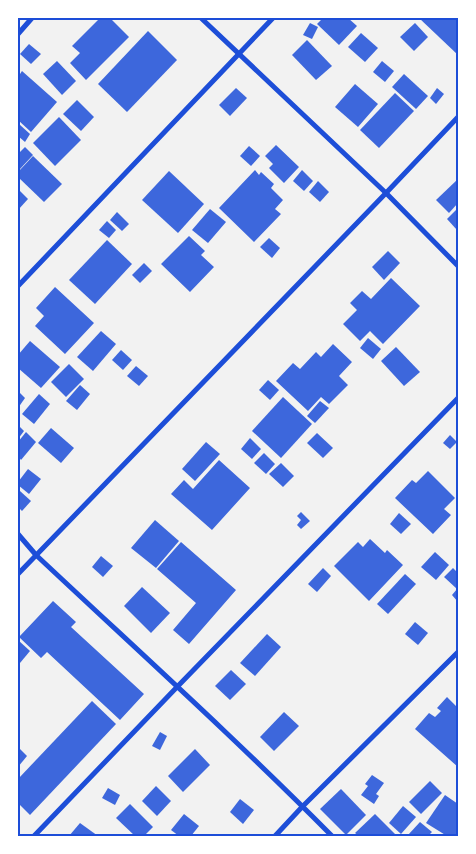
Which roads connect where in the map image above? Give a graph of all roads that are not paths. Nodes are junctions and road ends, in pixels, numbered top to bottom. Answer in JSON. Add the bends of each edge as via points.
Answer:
{"nodes":[{"id":1,"x":32,"y":18,"type":"edge"},
{"id":2,"x":201,"y":18,"type":"edge"},
{"id":3,"x":274,"y":18,"type":"edge"},
{"id":4,"x":18,"y":34,"type":"edge"},
{"id":5,"x":239,"y":55,"type":"junction"},
{"id":6,"x":458,"y":117,"type":"edge"},
{"id":7,"x":386,"y":194,"type":"junction"},
{"id":8,"x":458,"y":266,"type":"edge"},
{"id":9,"x":18,"y":286,"type":"edge"},
{"id":10,"x":458,"y":398,"type":"edge"},
{"id":11,"x":18,"y":534,"type":"edge"},
{"id":12,"x":36,"y":555,"type":"junction"},
{"id":13,"x":18,"y":574,"type":"edge"},
{"id":14,"x":458,"y":652,"type":"edge"},
{"id":15,"x":177,"y":687,"type":"junction"},
{"id":16,"x":302,"y":807,"type":"junction"},
{"id":17,"x":34,"y":836,"type":"edge"},
{"id":18,"x":275,"y":836,"type":"edge"},
{"id":19,"x":332,"y":836,"type":"edge"}],
"edges":[{"from":1,"to":4,"type":"street"},
{"from":2,"to":5,"type":"street"},
{"from":3,"to":5,"type":"street"},
{"from":5,"to":7,"type":"street"},
{"from":5,"to":9,"type":"street"},
{"from":6,"to":7,"type":"street"},
{"from":7,"to":8,"type":"street"},
{"from":7,"to":12,"type":"street"},
{"from":10,"to":15,"type":"street"},
{"from":11,"to":12,"type":"street"},
{"from":12,"to":13,"type":"street"},
{"from":12,"to":15,"type":"street"},
{"from":14,"to":16,"type":"street"},
{"from":15,"to":16,"type":"street"},
{"from":15,"to":17,"type":"street"},
{"from":16,"to":18,"type":"street"},
{"from":16,"to":19,"type":"street"}]}
